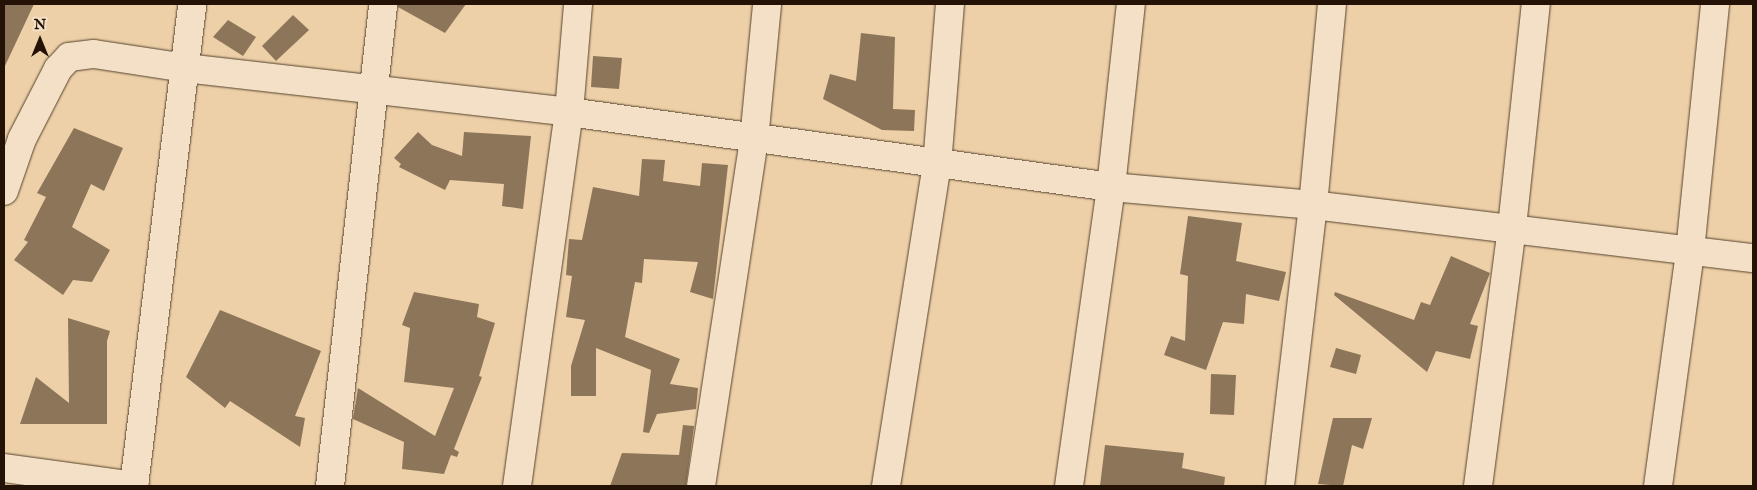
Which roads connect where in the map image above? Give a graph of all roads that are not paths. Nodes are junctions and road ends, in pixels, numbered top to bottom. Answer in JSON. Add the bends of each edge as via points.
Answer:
{"nodes":[{"id":1,"x":192,"y":4,"type":"edge"},
{"id":2,"x":383,"y":4,"type":"edge"},
{"id":3,"x":578,"y":4,"type":"edge"},
{"id":4,"x":767,"y":4,"type":"edge"},
{"id":5,"x":950,"y":4,"type":"edge"},
{"id":6,"x":1131,"y":4,"type":"edge"},
{"id":7,"x":1332,"y":4,"type":"edge"},
{"id":8,"x":1536,"y":4,"type":"edge"},
{"id":9,"x":1715,"y":4,"type":"edge"},
{"id":10,"x":185,"y":68,"type":"junction"},
{"id":11,"x":374,"y":90,"type":"junction"},
{"id":12,"x":570,"y":112,"type":"junction"},
{"id":13,"x":754,"y":140,"type":"junction"},
{"id":14,"x":937,"y":165,"type":"junction"},
{"id":15,"x":1111,"y":188,"type":"junction"},
{"id":16,"x":4,"y":192,"type":"edge"},
{"id":17,"x":1313,"y":205,"type":"junction"},
{"id":18,"x":1512,"y":227,"type":"junction"},
{"id":19,"x":1690,"y":251,"type":"junction"},
{"id":20,"x":1753,"y":258,"type":"edge"},
{"id":21,"x":4,"y":468,"type":"edge"},
{"id":22,"x":135,"y":486,"type":"edge"},
{"id":23,"x":330,"y":486,"type":"edge"},
{"id":24,"x":517,"y":486,"type":"edge"},
{"id":25,"x":701,"y":486,"type":"edge"},
{"id":26,"x":886,"y":486,"type":"edge"},
{"id":27,"x":1069,"y":486,"type":"edge"},
{"id":28,"x":1280,"y":486,"type":"edge"},
{"id":29,"x":1478,"y":486,"type":"edge"},
{"id":30,"x":1658,"y":486,"type":"edge"}],
"edges":[{"from":1,"to":10,"type":"street"},
{"from":2,"to":11,"type":"street"},
{"from":3,"to":12,"type":"street"},
{"from":4,"to":13,"type":"street"},
{"from":5,"to":14,"type":"street"},
{"from":6,"to":15,"type":"street"},
{"from":7,"to":17,"type":"street"},
{"from":8,"to":18,"type":"street"},
{"from":9,"to":19,"type":"street"},
{"from":10,"to":11,"type":"street"},
{"from":10,"to":16,"type":"street","via":[[94,54],[69,57],[58,69],[22,139]]},
{"from":10,"to":22,"type":"street"},
{"from":11,"to":12,"type":"street"},
{"from":11,"to":23,"type":"street"},
{"from":12,"to":13,"type":"street"},
{"from":12,"to":24,"type":"street"},
{"from":13,"to":14,"type":"street"},
{"from":13,"to":25,"type":"street"},
{"from":14,"to":15,"type":"street"},
{"from":14,"to":26,"type":"street"},
{"from":15,"to":17,"type":"street"},
{"from":15,"to":27,"type":"street"},
{"from":17,"to":18,"type":"street"},
{"from":17,"to":28,"type":"street"},
{"from":18,"to":19,"type":"street"},
{"from":18,"to":29,"type":"street"},
{"from":19,"to":20,"type":"street"},
{"from":19,"to":30,"type":"street"},
{"from":21,"to":22,"type":"street"}]}
